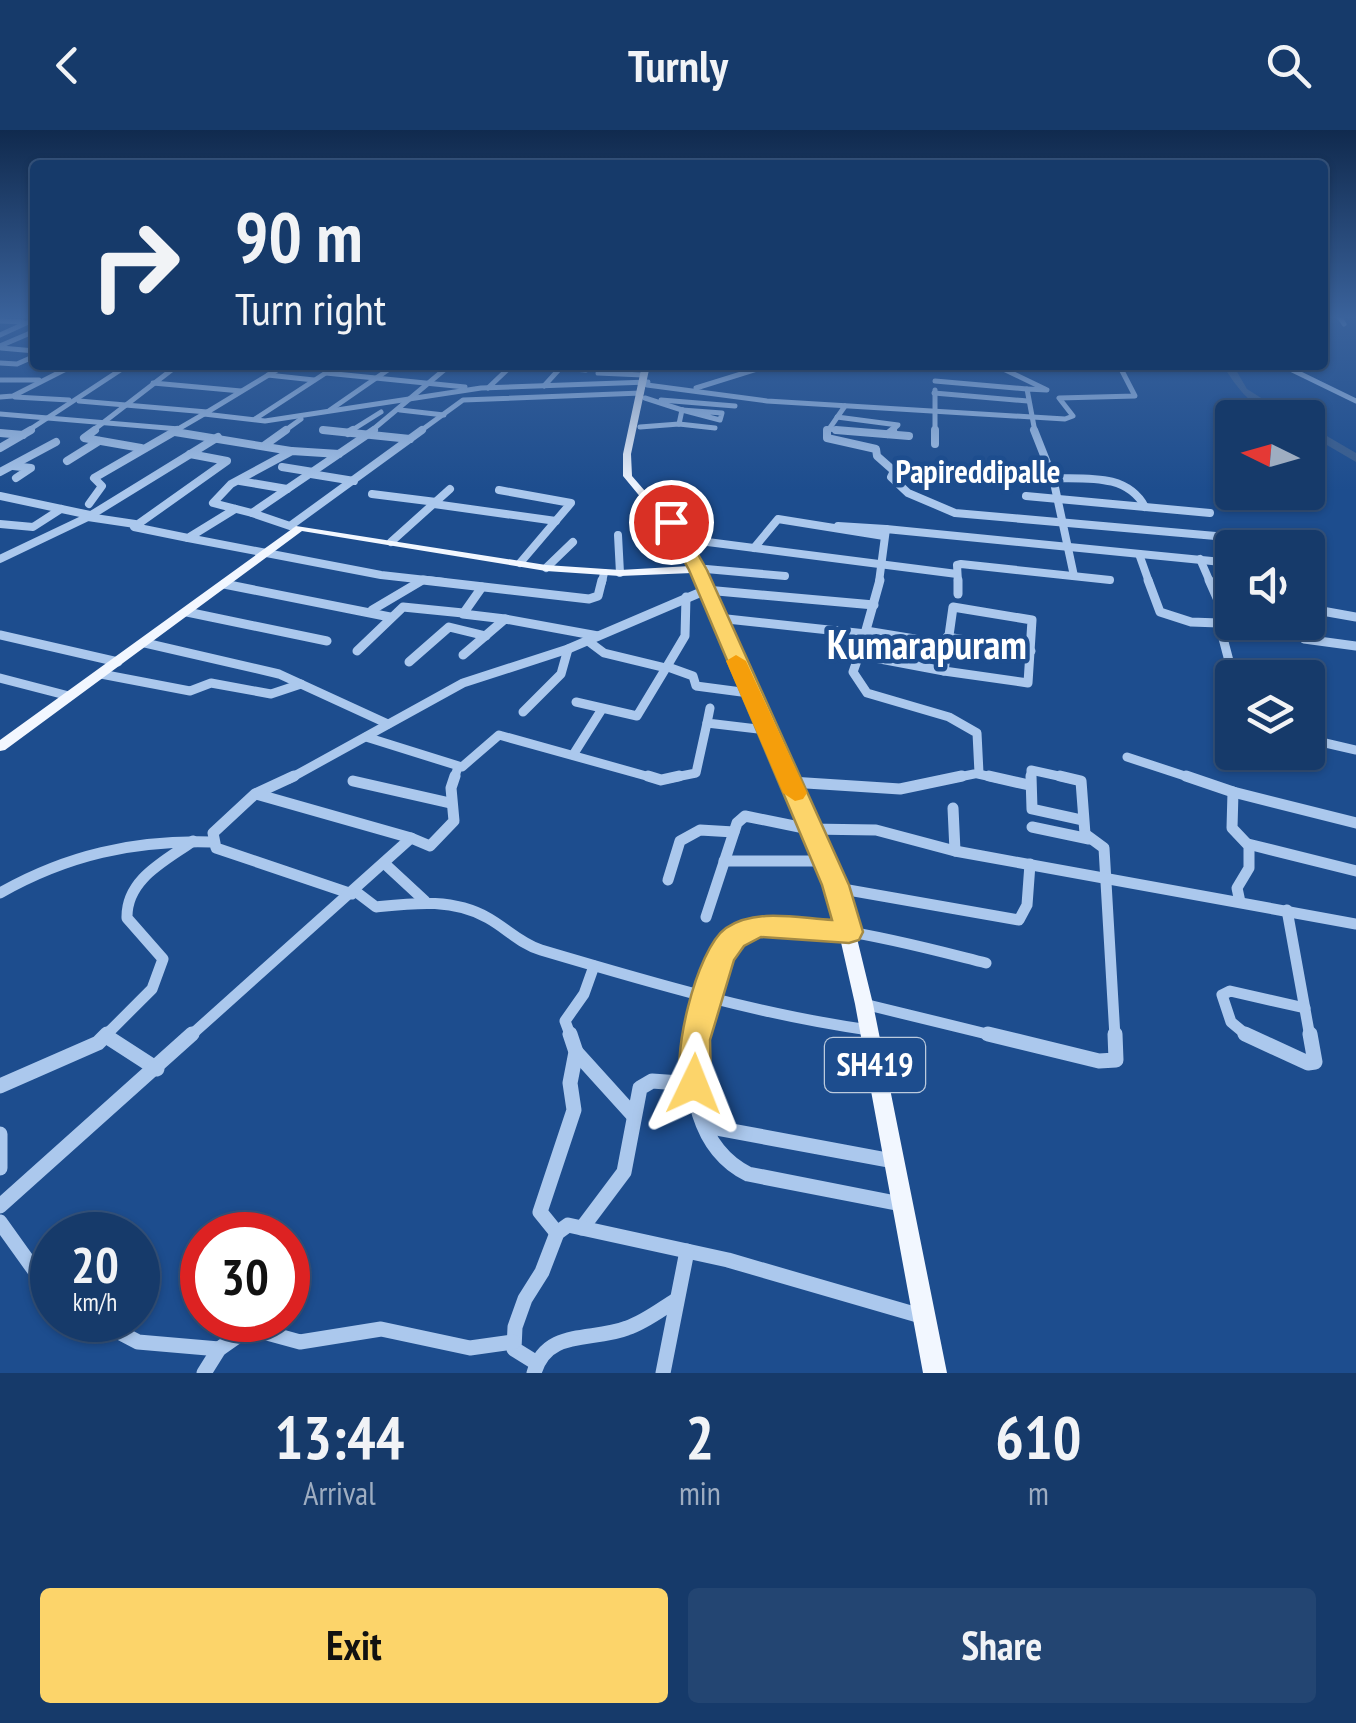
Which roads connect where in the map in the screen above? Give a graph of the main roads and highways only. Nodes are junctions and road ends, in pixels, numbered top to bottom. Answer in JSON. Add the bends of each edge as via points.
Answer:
{"nodes":[{"id":1,"x":647,"y":383,"type":"edge"},
{"id":2,"x":702,"y":569,"type":"junction"},
{"id":3,"x":711,"y":590,"type":"junction"},
{"id":4,"x":0,"y":747,"type":"edge"},
{"id":5,"x":787,"y":774,"type":"junction"},
{"id":6,"x":936,"y":1373,"type":"edge"}],
"edges":[{"from":1,"to":2,"type":"main road","number":"SH419","via":[[634,466],[639,480],[681,522]]},
{"from":1,"to":2,"type":"main road","number":"SH419","via":[[627,454],[628,476],[678,530]]},
{"from":2,"to":3,"type":"main road","number":"SH419"},
{"from":2,"to":4,"type":"main road","via":[[620,574],[546,568],[295,527]]},
{"from":3,"to":5,"type":"main road","number":"SH419"},
{"from":3,"to":5,"type":"main road","number":"SH419","via":[[786,756]]},
{"from":5,"to":6,"type":"main road","number":"SH419","via":[[849,932]]}]}
